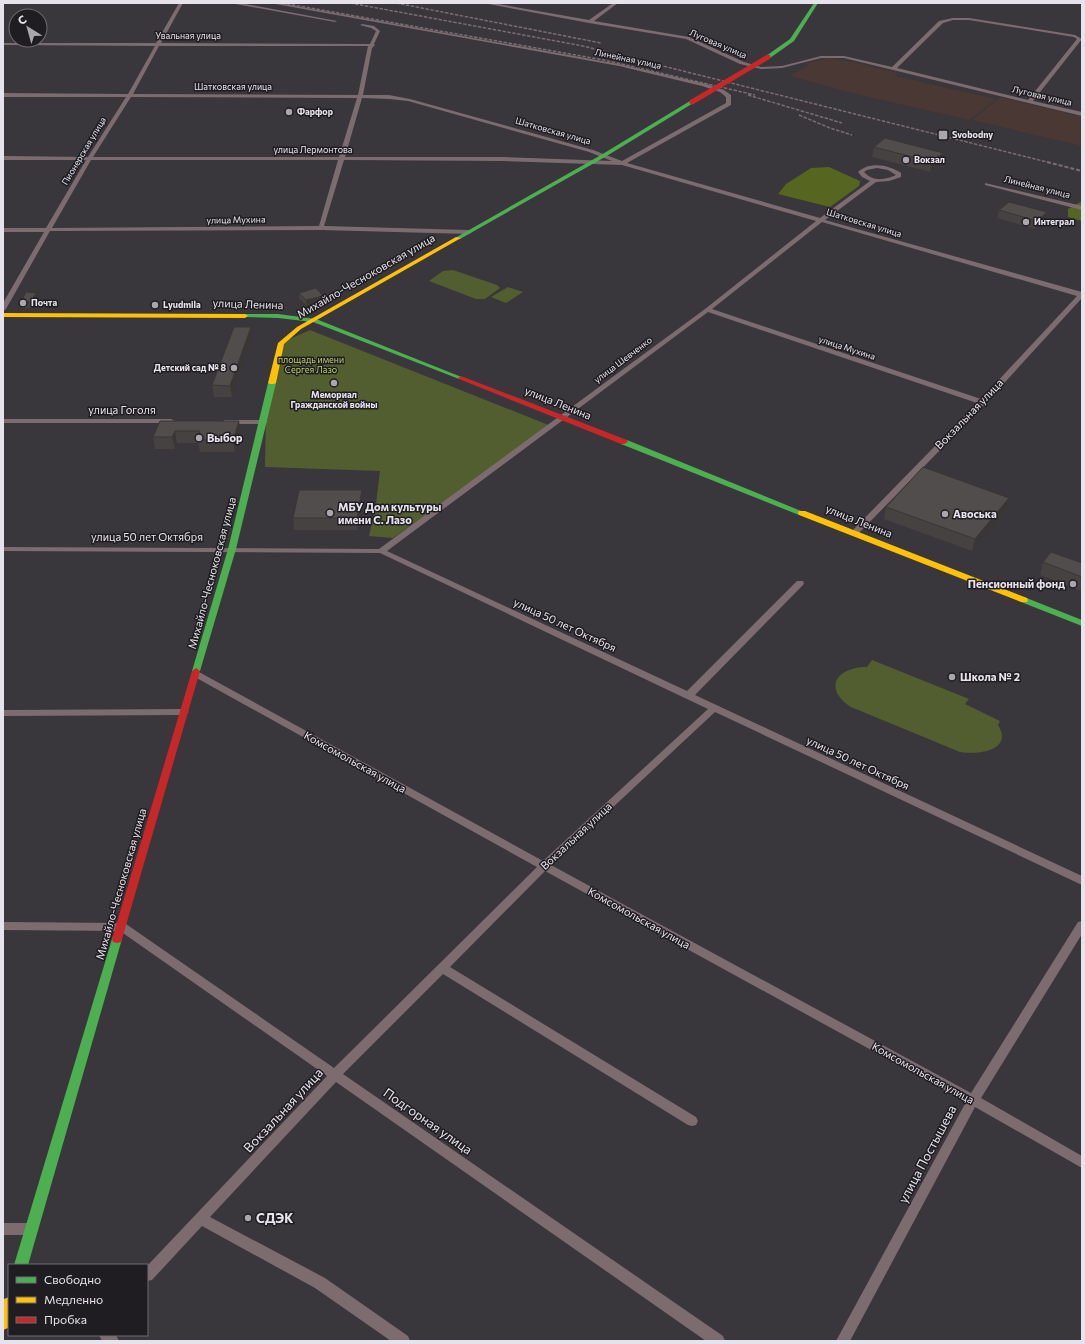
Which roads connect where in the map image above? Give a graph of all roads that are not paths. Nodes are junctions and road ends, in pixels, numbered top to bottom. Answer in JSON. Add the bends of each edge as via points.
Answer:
{"nodes":[{"id":1,"x":181,"y":3,"type":"edge"},
{"id":2,"x":232,"y":3,"type":"edge"},
{"id":3,"x":272,"y":3,"type":"edge"},
{"id":4,"x":485,"y":3,"type":"edge"},
{"id":5,"x":616,"y":3,"type":"edge"},
{"id":6,"x":816,"y":3,"type":"edge"},
{"id":7,"x":343,"y":22,"type":"dead end"},
{"id":8,"x":374,"y":22,"type":"junction"},
{"id":9,"x":589,"y":22,"type":"junction"},
{"id":10,"x":358,"y":25,"type":"dead end"},
{"id":11,"x":393,"y":25,"type":"junction"},
{"id":12,"x":376,"y":29,"type":"junction"},
{"id":13,"x":3,"y":44,"type":"edge"},
{"id":14,"x":157,"y":44,"type":"junction"},
{"id":15,"x":372,"y":45,"type":"junction"},
{"id":16,"x":893,"y":68,"type":"junction"},
{"id":17,"x":3,"y":95,"type":"edge"},
{"id":18,"x":128,"y":96,"type":"junction"},
{"id":19,"x":360,"y":97,"type":"junction"},
{"id":20,"x":1029,"y":102,"type":"junction"},
{"id":21,"x":1082,"y":114,"type":"edge"},
{"id":22,"x":603,"y":156,"type":"junction"},
{"id":23,"x":3,"y":158,"type":"edge"},
{"id":24,"x":89,"y":159,"type":"junction"},
{"id":25,"x":341,"y":160,"type":"junction"},
{"id":26,"x":590,"y":163,"type":"junction"},
{"id":27,"x":622,"y":163,"type":"junction"},
{"id":28,"x":874,"y":181,"type":"junction"},
{"id":29,"x":987,"y":184,"type":"dead end"},
{"id":30,"x":1082,"y":208,"type":"edge"},
{"id":31,"x":821,"y":220,"type":"junction"},
{"id":32,"x":321,"y":228,"type":"junction"},
{"id":33,"x":3,"y":230,"type":"edge"},
{"id":34,"x":47,"y":230,"type":"junction"},
{"id":35,"x":469,"y":232,"type":"junction"},
{"id":36,"x":1082,"y":295,"type":"edge"},
{"id":37,"x":3,"y":309,"type":"edge"},
{"id":38,"x":707,"y":310,"type":"junction"},
{"id":39,"x":3,"y":315,"type":"edge"},
{"id":40,"x":314,"y":320,"type":"junction"},
{"id":41,"x":982,"y":402,"type":"junction"},
{"id":42,"x":563,"y":418,"type":"junction"},
{"id":43,"x":3,"y":421,"type":"edge"},
{"id":44,"x":177,"y":421,"type":"edge"},
{"id":45,"x":217,"y":422,"type":"edge"},
{"id":46,"x":264,"y":422,"type":"junction"},
{"id":47,"x":855,"y":532,"type":"junction"},
{"id":48,"x":3,"y":549,"type":"edge"},
{"id":49,"x":232,"y":549,"type":"junction"},
{"id":50,"x":381,"y":551,"type":"junction"},
{"id":51,"x":800,"y":583,"type":"dead end"},
{"id":52,"x":1082,"y":623,"type":"edge"},
{"id":53,"x":196,"y":674,"type":"junction"},
{"id":54,"x":688,"y":696,"type":"junction"},
{"id":55,"x":713,"y":709,"type":"junction"},
{"id":56,"x":184,"y":712,"type":"junction"},
{"id":57,"x":3,"y":713,"type":"edge"},
{"id":58,"x":544,"y":866,"type":"junction"},
{"id":59,"x":1082,"y":881,"type":"edge"},
{"id":60,"x":1082,"y":925,"type":"edge"},
{"id":61,"x":3,"y":926,"type":"edge"},
{"id":62,"x":122,"y":927,"type":"junction"},
{"id":63,"x":443,"y":968,"type":"junction"},
{"id":64,"x":335,"y":1074,"type":"junction"},
{"id":65,"x":973,"y":1100,"type":"junction"},
{"id":66,"x":692,"y":1121,"type":"dead end"},
{"id":67,"x":1082,"y":1162,"type":"edge"},
{"id":68,"x":200,"y":1218,"type":"junction"},
{"id":69,"x":3,"y":1229,"type":"edge"},
{"id":70,"x":31,"y":1229,"type":"junction"},
{"id":71,"x":21,"y":1264,"type":"edge"},
{"id":72,"x":148,"y":1274,"type":"edge"},
{"id":73,"x":8,"y":1307,"type":"edge"},
{"id":74,"x":3,"y":1323,"type":"edge"},
{"id":75,"x":403,"y":1341,"type":"edge"},
{"id":76,"x":718,"y":1341,"type":"edge"},
{"id":77,"x":843,"y":1341,"type":"edge"}],
"edges":[{"from":1,"to":14,"type":"street","name":"Пионерская улица"},
{"from":2,"to":7,"type":"street"},
{"from":3,"to":8,"type":"street"},
{"from":4,"to":9,"type":"street","name":"Луговая улица"},
{"from":5,"to":9,"type":"street"},
{"from":6,"to":22,"type":"main road","name":"Михайло-Чесноковская улица","bridge":true,"via":[[792,40]]},
{"from":8,"to":11,"type":"street"},
{"from":8,"to":12,"type":"street"},
{"from":9,"to":16,"type":"street","name":"Луговая улица","via":[[687,38],[742,64],[761,68],[782,67],[834,56]]},
{"from":10,"to":12,"type":"street"},
{"from":11,"to":12,"type":"street"},
{"from":11,"to":27,"type":"street","name":"Линейная улица","via":[[627,67],[704,85],[729,96],[729,104]]},
{"from":12,"to":15,"type":"street","via":[[378,31]]},
{"from":13,"to":14,"type":"street","name":"Увальная улица"},
{"from":14,"to":15,"type":"street","name":"Увальная улица"},
{"from":14,"to":18,"type":"street","name":"Пионерская улица"},
{"from":15,"to":19,"type":"street"},
{"from":16,"to":20,"type":"street","name":"Луговая улица"},
{"from":16,"to":20,"type":"street","via":[[941,22],[953,19],[969,19],[1075,36],[1080,39]]},
{"from":17,"to":18,"type":"street","name":"Шатковская улица"},
{"from":18,"to":19,"type":"street","name":"Шатковская улица"},
{"from":18,"to":24,"type":"street","name":"Пионерская улица"},
{"from":19,"to":22,"type":"street","name":"Шатковская улица","via":[[408,100]]},
{"from":19,"to":25,"type":"street"},
{"from":20,"to":21,"type":"street","name":"Луговая улица"},
{"from":22,"to":26,"type":"main road","name":"Михайло-Чесноковская улица"},
{"from":22,"to":27,"type":"street","name":"Шатковская улица"},
{"from":23,"to":24,"type":"street","name":"улица Лермонтова"},
{"from":24,"to":25,"type":"street","name":"улица Лермонтова"},
{"from":24,"to":34,"type":"street","name":"Пионерская улица"},
{"from":25,"to":26,"type":"street","name":"улица Лермонтова","via":[[503,159]]},
{"from":25,"to":32,"type":"street"},
{"from":26,"to":27,"type":"street","name":"улица Лермонтова"},
{"from":26,"to":35,"type":"main road","name":"Михайло-Чесноковская улица"},
{"from":27,"to":31,"type":"street","name":"Шатковская улица"},
{"from":28,"to":28,"type":"street","name":"улица Шевченко","via":[[893,179],[899,174],[880,166],[861,172],[863,176]]},
{"from":28,"to":31,"type":"street","name":"улица Шевченко"},
{"from":29,"to":30,"type":"street","name":"Линейная улица"},
{"from":31,"to":36,"type":"street","name":"Шатковская улица"},
{"from":31,"to":38,"type":"street","name":"улица Шевченко"},
{"from":32,"to":34,"type":"street","name":"улица Мухина"},
{"from":32,"to":35,"type":"street","name":"улица Мухина"},
{"from":33,"to":34,"type":"street","name":"улица Мухина"},
{"from":34,"to":37,"type":"street","name":"Пионерская улица"},
{"from":35,"to":40,"type":"main road","name":"Михайло-Чесноковская улица"},
{"from":36,"to":41,"type":"street","name":"Вокзальная улица"},
{"from":38,"to":41,"type":"street","name":"улица Мухина"},
{"from":38,"to":42,"type":"street","name":"улица Шевченко"},
{"from":39,"to":40,"type":"main road","name":"улица Ленина","via":[[184,314],[278,316]]},
{"from":40,"to":42,"type":"main road","name":"улица Ленина"},
{"from":40,"to":46,"type":"main road","name":"Михайло-Чесноковская улица","via":[[299,328],[281,343]]},
{"from":41,"to":47,"type":"street","name":"Вокзальная улица"},
{"from":42,"to":47,"type":"main road","name":"улица Ленина"},
{"from":42,"to":50,"type":"street","name":"улица Шевченко"},
{"from":43,"to":44,"type":"street","name":"улица Гоголя"},
{"from":45,"to":46,"type":"street"},
{"from":46,"to":49,"type":"main road","name":"Михайло-Чесноковская улица"},
{"from":47,"to":52,"type":"main road","name":"улица Ленина"},
{"from":48,"to":49,"type":"street","name":"улица 50 лет Октября"},
{"from":49,"to":50,"type":"street","name":"улица 50 лет Октября"},
{"from":49,"to":53,"type":"main road","name":"Михайло-Чесноковская улица"},
{"from":50,"to":54,"type":"street","name":"улица 50 лет Октября"},
{"from":51,"to":54,"type":"street"},
{"from":53,"to":56,"type":"main road","name":"Михайло-Чесноковская улица"},
{"from":53,"to":58,"type":"street","name":"Комсомольская улица"},
{"from":54,"to":55,"type":"street","name":"улица 50 лет Октября"},
{"from":55,"to":58,"type":"street","name":"Вокзальная улица"},
{"from":55,"to":59,"type":"street","name":"улица 50 лет Октября"},
{"from":56,"to":57,"type":"street"},
{"from":56,"to":62,"type":"main road","name":"Михайло-Чесноковская улица"},
{"from":58,"to":63,"type":"street","name":"Вокзальная улица"},
{"from":58,"to":65,"type":"street","name":"Комсомольская улица"},
{"from":60,"to":65,"type":"street","name":"улица Постышева"},
{"from":61,"to":62,"type":"street"},
{"from":62,"to":64,"type":"street","name":"Подгорная улица"},
{"from":62,"to":70,"type":"main road","name":"Михайло-Чесноковская улица"},
{"from":63,"to":64,"type":"street","name":"Вокзальная улица"},
{"from":63,"to":66,"type":"street"},
{"from":64,"to":68,"type":"street","name":"Вокзальная улица"},
{"from":64,"to":76,"type":"street","name":"Подгорная улица"},
{"from":65,"to":67,"type":"street","name":"Комсомольская улица"},
{"from":65,"to":77,"type":"street","name":"улица Постышева"},
{"from":68,"to":72,"type":"street","name":"Вокзальная улица"},
{"from":68,"to":75,"type":"street","via":[[320,1283]]},
{"from":69,"to":70,"type":"street"},
{"from":70,"to":71,"type":"main road","name":"Михайло-Чесноковская улица"},
{"from":73,"to":74,"type":"main road"}]}
